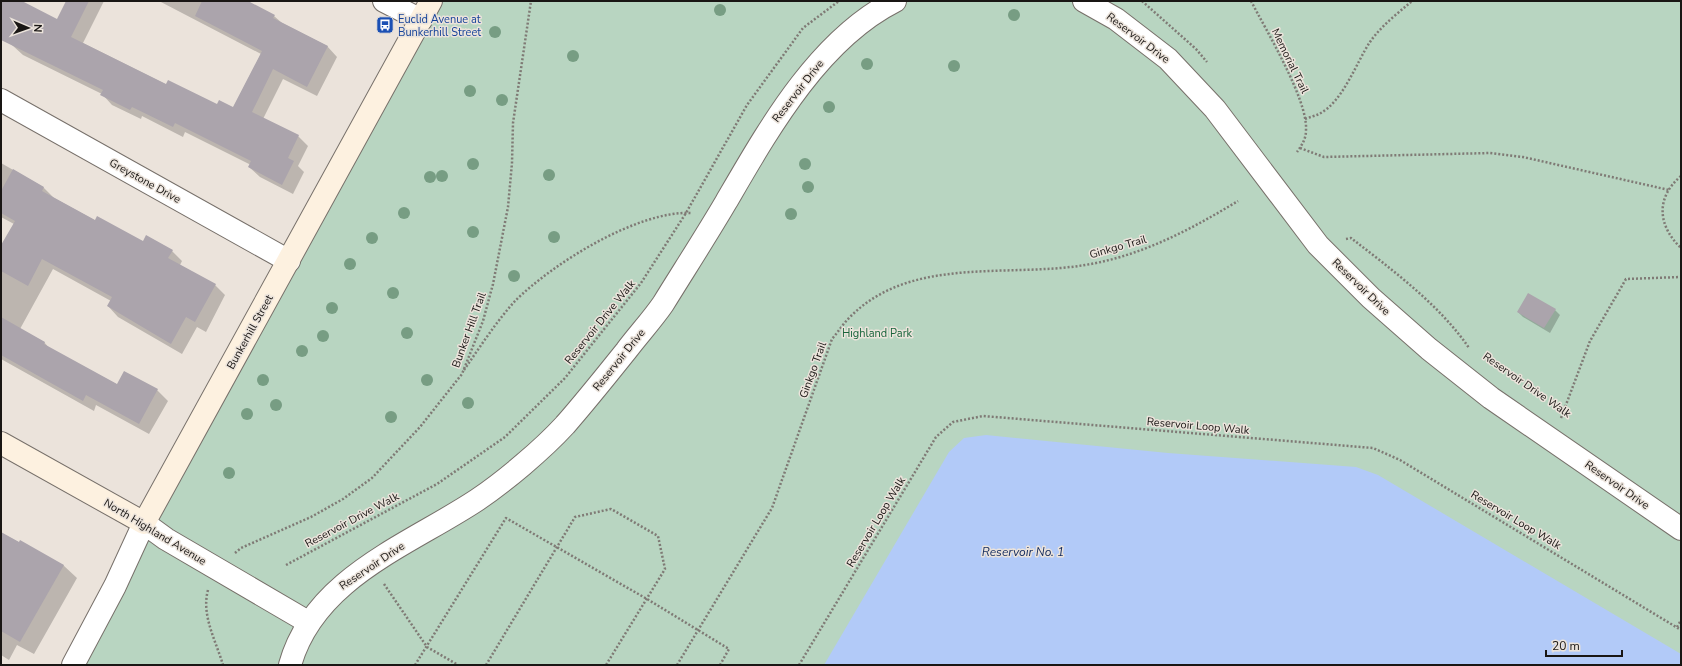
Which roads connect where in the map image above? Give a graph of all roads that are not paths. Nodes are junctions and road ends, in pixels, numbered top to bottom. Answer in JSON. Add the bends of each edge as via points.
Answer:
{"nodes":[{"id":1,"x":384,"y":1,"type":"edge"},
{"id":2,"x":895,"y":1,"type":"edge"},
{"id":3,"x":1084,"y":1,"type":"edge"},
{"id":4,"x":426,"y":10,"type":"edge"},
{"id":5,"x":1,"y":100,"type":"edge"},
{"id":6,"x":289,"y":261,"type":"junction"},
{"id":7,"x":1,"y":443,"type":"edge"},
{"id":8,"x":144,"y":523,"type":"junction"},
{"id":9,"x":1681,"y":529,"type":"edge"},
{"id":10,"x":308,"y":622,"type":"junction"},
{"id":11,"x":73,"y":665,"type":"edge"},
{"id":12,"x":290,"y":665,"type":"edge"}],
"edges":[{"from":1,"to":4,"type":"street"},
{"from":2,"to":10,"type":"street","name":"Reservoir Drive","via":[[863,19],[837,43],[811,74],[770,128],[661,307],[564,427],[478,499],[371,565],[329,596]]},
{"from":3,"to":9,"type":"street","name":"Reservoir Drive","via":[[1116,18],[1168,59],[1215,109],[1318,245],[1371,298],[1428,349],[1491,398]]},
{"from":4,"to":6,"type":"main road","name":"Bunkerhill Street"},
{"from":5,"to":6,"type":"street","name":"Greystone Drive"},
{"from":6,"to":8,"type":"main road","name":"Bunkerhill Street"},
{"from":7,"to":8,"type":"main road","name":"North Highland Avenue"},
{"from":8,"to":10,"type":"street","name":"North Highland Avenue","via":[[166,539]]},
{"from":8,"to":11,"type":"street","name":"Bunkerhill Street","via":[[115,586]]},
{"from":10,"to":12,"type":"street","name":"Reservoir Drive","via":[[294,650]]}]}
